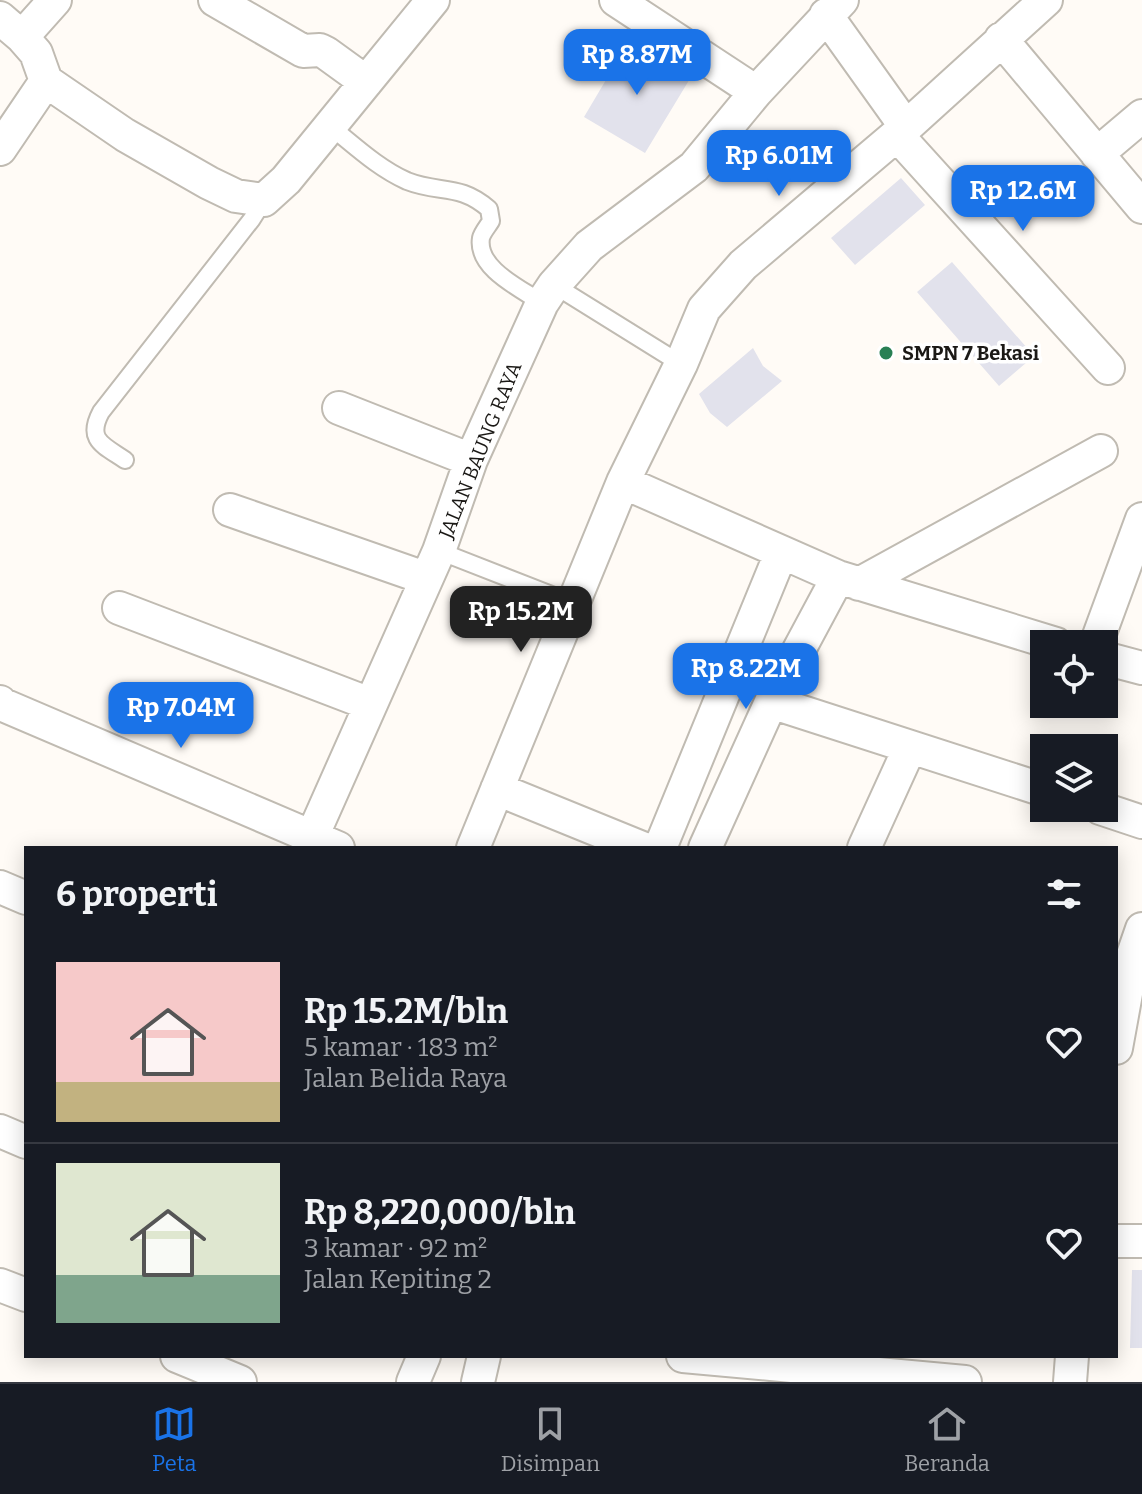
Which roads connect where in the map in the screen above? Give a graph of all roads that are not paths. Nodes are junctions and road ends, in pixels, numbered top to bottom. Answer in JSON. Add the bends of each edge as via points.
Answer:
{"nodes":[{"id":1,"x":55,"y":0,"type":"edge"},
{"id":2,"x":215,"y":0,"type":"edge"},
{"id":3,"x":433,"y":0,"type":"edge"},
{"id":4,"x":616,"y":0,"type":"edge"},
{"id":5,"x":1046,"y":0,"type":"edge"},
{"id":6,"x":834,"y":8,"type":"edge"},
{"id":7,"x":11,"y":28,"type":"edge"},
{"id":8,"x":1001,"y":39,"type":"junction"},
{"id":9,"x":46,"y":81,"type":"junction"},
{"id":10,"x":366,"y":82,"type":"junction"},
{"id":11,"x":756,"y":92,"type":"junction"},
{"id":12,"x":1142,"y":116,"type":"edge"},
{"id":13,"x":330,"y":126,"type":"junction"},
{"id":14,"x":901,"y":131,"type":"junction"},
{"id":15,"x":0,"y":149,"type":"edge"},
{"id":16,"x":1097,"y":154,"type":"junction"},
{"id":17,"x":264,"y":200,"type":"junction"},
{"id":18,"x":1142,"y":207,"type":"edge"},
{"id":19,"x":544,"y":301,"type":"junction"},
{"id":20,"x":681,"y":364,"type":"junction"},
{"id":21,"x":1108,"y":368,"type":"dead end"},
{"id":22,"x":339,"y":408,"type":"dead end"},
{"id":23,"x":1101,"y":451,"type":"dead end"},
{"id":24,"x":125,"y":460,"type":"dead end"},
{"id":25,"x":471,"y":460,"type":"junction"},
{"id":26,"x":623,"y":482,"type":"junction"},
{"id":27,"x":230,"y":510,"type":"dead end"},
{"id":28,"x":1142,"y":519,"type":"edge"},
{"id":29,"x":785,"y":555,"type":"junction"},
{"id":30,"x":432,"y":564,"type":"junction"},
{"id":31,"x":843,"y":578,"type":"junction"},
{"id":32,"x":572,"y":603,"type":"junction"},
{"id":33,"x":119,"y":608,"type":"dead end"},
{"id":34,"x":1101,"y":630,"type":"edge"},
{"id":35,"x":1030,"y":636,"type":"edge"},
{"id":36,"x":1118,"y":662,"type":"edge"},
{"id":37,"x":1142,"y":668,"type":"edge"},
{"id":38,"x":6,"y":699,"type":"edge"},
{"id":39,"x":771,"y":702,"type":"junction"},
{"id":40,"x":370,"y":704,"type":"junction"},
{"id":41,"x":910,"y":747,"type":"junction"},
{"id":42,"x":1030,"y":786,"type":"edge"},
{"id":43,"x":497,"y":789,"type":"junction"},
{"id":44,"x":1118,"y":814,"type":"edge"},
{"id":45,"x":1142,"y":822,"type":"edge"},
{"id":46,"x":319,"y":844,"type":"edge"},
{"id":47,"x":474,"y":846,"type":"edge"},
{"id":48,"x":637,"y":846,"type":"edge"},
{"id":49,"x":661,"y":846,"type":"edge"},
{"id":50,"x":706,"y":846,"type":"edge"},
{"id":51,"x":865,"y":846,"type":"edge"},
{"id":52,"x":0,"y":887,"type":"edge"},
{"id":53,"x":24,"y":897,"type":"edge"},
{"id":54,"x":1130,"y":945,"type":"edge"},
{"id":55,"x":1118,"y":1033,"type":"edge"},
{"id":56,"x":1118,"y":1241,"type":"edge"},
{"id":57,"x":1142,"y":1241,"type":"edge"},
{"id":58,"x":0,"y":1285,"type":"edge"},
{"id":59,"x":24,"y":1294,"type":"edge"},
{"id":60,"x":182,"y":1358,"type":"edge"},
{"id":61,"x":253,"y":1358,"type":"edge"},
{"id":62,"x":423,"y":1358,"type":"edge"},
{"id":63,"x":484,"y":1358,"type":"edge"},
{"id":64,"x":703,"y":1358,"type":"edge"},
{"id":65,"x":1072,"y":1358,"type":"edge"},
{"id":66,"x":926,"y":1380,"type":"edge"},
{"id":67,"x":241,"y":1382,"type":"edge"},
{"id":68,"x":413,"y":1382,"type":"edge"},
{"id":69,"x":478,"y":1382,"type":"edge"},
{"id":70,"x":965,"y":1382,"type":"edge"},
{"id":71,"x":1070,"y":1382,"type":"edge"}],
"edges":[{"from":1,"to":7,"type":"street"},
{"from":2,"to":10,"type":"street","via":[[303,51],[326,53]]},
{"from":3,"to":10,"type":"street"},
{"from":4,"to":11,"type":"street"},
{"from":5,"to":8,"type":"street"},
{"from":6,"to":11,"type":"street","name":"JALAN BAUNG RAYA"},
{"from":6,"to":14,"type":"street"},
{"from":7,"to":9,"type":"street","via":[[36,53]]},
{"from":8,"to":14,"type":"street"},
{"from":8,"to":16,"type":"street"},
{"from":9,"to":15,"type":"street"},
{"from":9,"to":17,"type":"street","via":[[209,183],[236,196]]},
{"from":10,"to":13,"type":"street"},
{"from":11,"to":19,"type":"street","name":"JALAN BAUNG RAYA","via":[[694,167],[597,239]]},
{"from":12,"to":16,"type":"street"},
{"from":13,"to":17,"type":"street"},
{"from":13,"to":19,"type":"lane","via":[[379,167],[418,185],[475,197],[489,209],[491,221],[481,237],[491,267]]},
{"from":14,"to":20,"type":"street","via":[[724,284],[704,309]]},
{"from":14,"to":21,"type":"street"},
{"from":16,"to":18,"type":"street"},
{"from":17,"to":24,"type":"lane","via":[[93,426],[101,443]]},
{"from":19,"to":20,"type":"lane"},
{"from":19,"to":25,"type":"street","name":"JALAN BAUNG RAYA"},
{"from":20,"to":26,"type":"street"},
{"from":22,"to":25,"type":"street"},
{"from":23,"to":31,"type":"street"},
{"from":25,"to":30,"type":"street","name":"JALAN BAUNG RAYA"},
{"from":26,"to":29,"type":"street"},
{"from":26,"to":32,"type":"street"},
{"from":27,"to":30,"type":"street"},
{"from":28,"to":34,"type":"street"},
{"from":29,"to":31,"type":"street"},
{"from":29,"to":49,"type":"street"},
{"from":30,"to":32,"type":"lane"},
{"from":30,"to":40,"type":"street","name":"JALAN BAUNG RAYA"},
{"from":31,"to":35,"type":"street"},
{"from":31,"to":39,"type":"street"},
{"from":32,"to":43,"type":"street"},
{"from":33,"to":40,"type":"street"},
{"from":36,"to":37,"type":"street"},
{"from":38,"to":46,"type":"street"},
{"from":39,"to":41,"type":"street"},
{"from":39,"to":50,"type":"street"},
{"from":40,"to":46,"type":"street","name":"JALAN BAUNG RAYA"},
{"from":41,"to":42,"type":"street"},
{"from":41,"to":51,"type":"street"},
{"from":43,"to":47,"type":"street"},
{"from":43,"to":48,"type":"street"},
{"from":44,"to":45,"type":"street"},
{"from":52,"to":53,"type":"street"},
{"from":54,"to":55,"type":"street"},
{"from":56,"to":57,"type":"street"},
{"from":58,"to":59,"type":"street"},
{"from":60,"to":67,"type":"street"},
{"from":61,"to":67,"type":"street"},
{"from":62,"to":68,"type":"street"},
{"from":63,"to":69,"type":"street"},
{"from":64,"to":66,"type":"street"},
{"from":65,"to":71,"type":"street"},
{"from":66,"to":70,"type":"street"}]}
